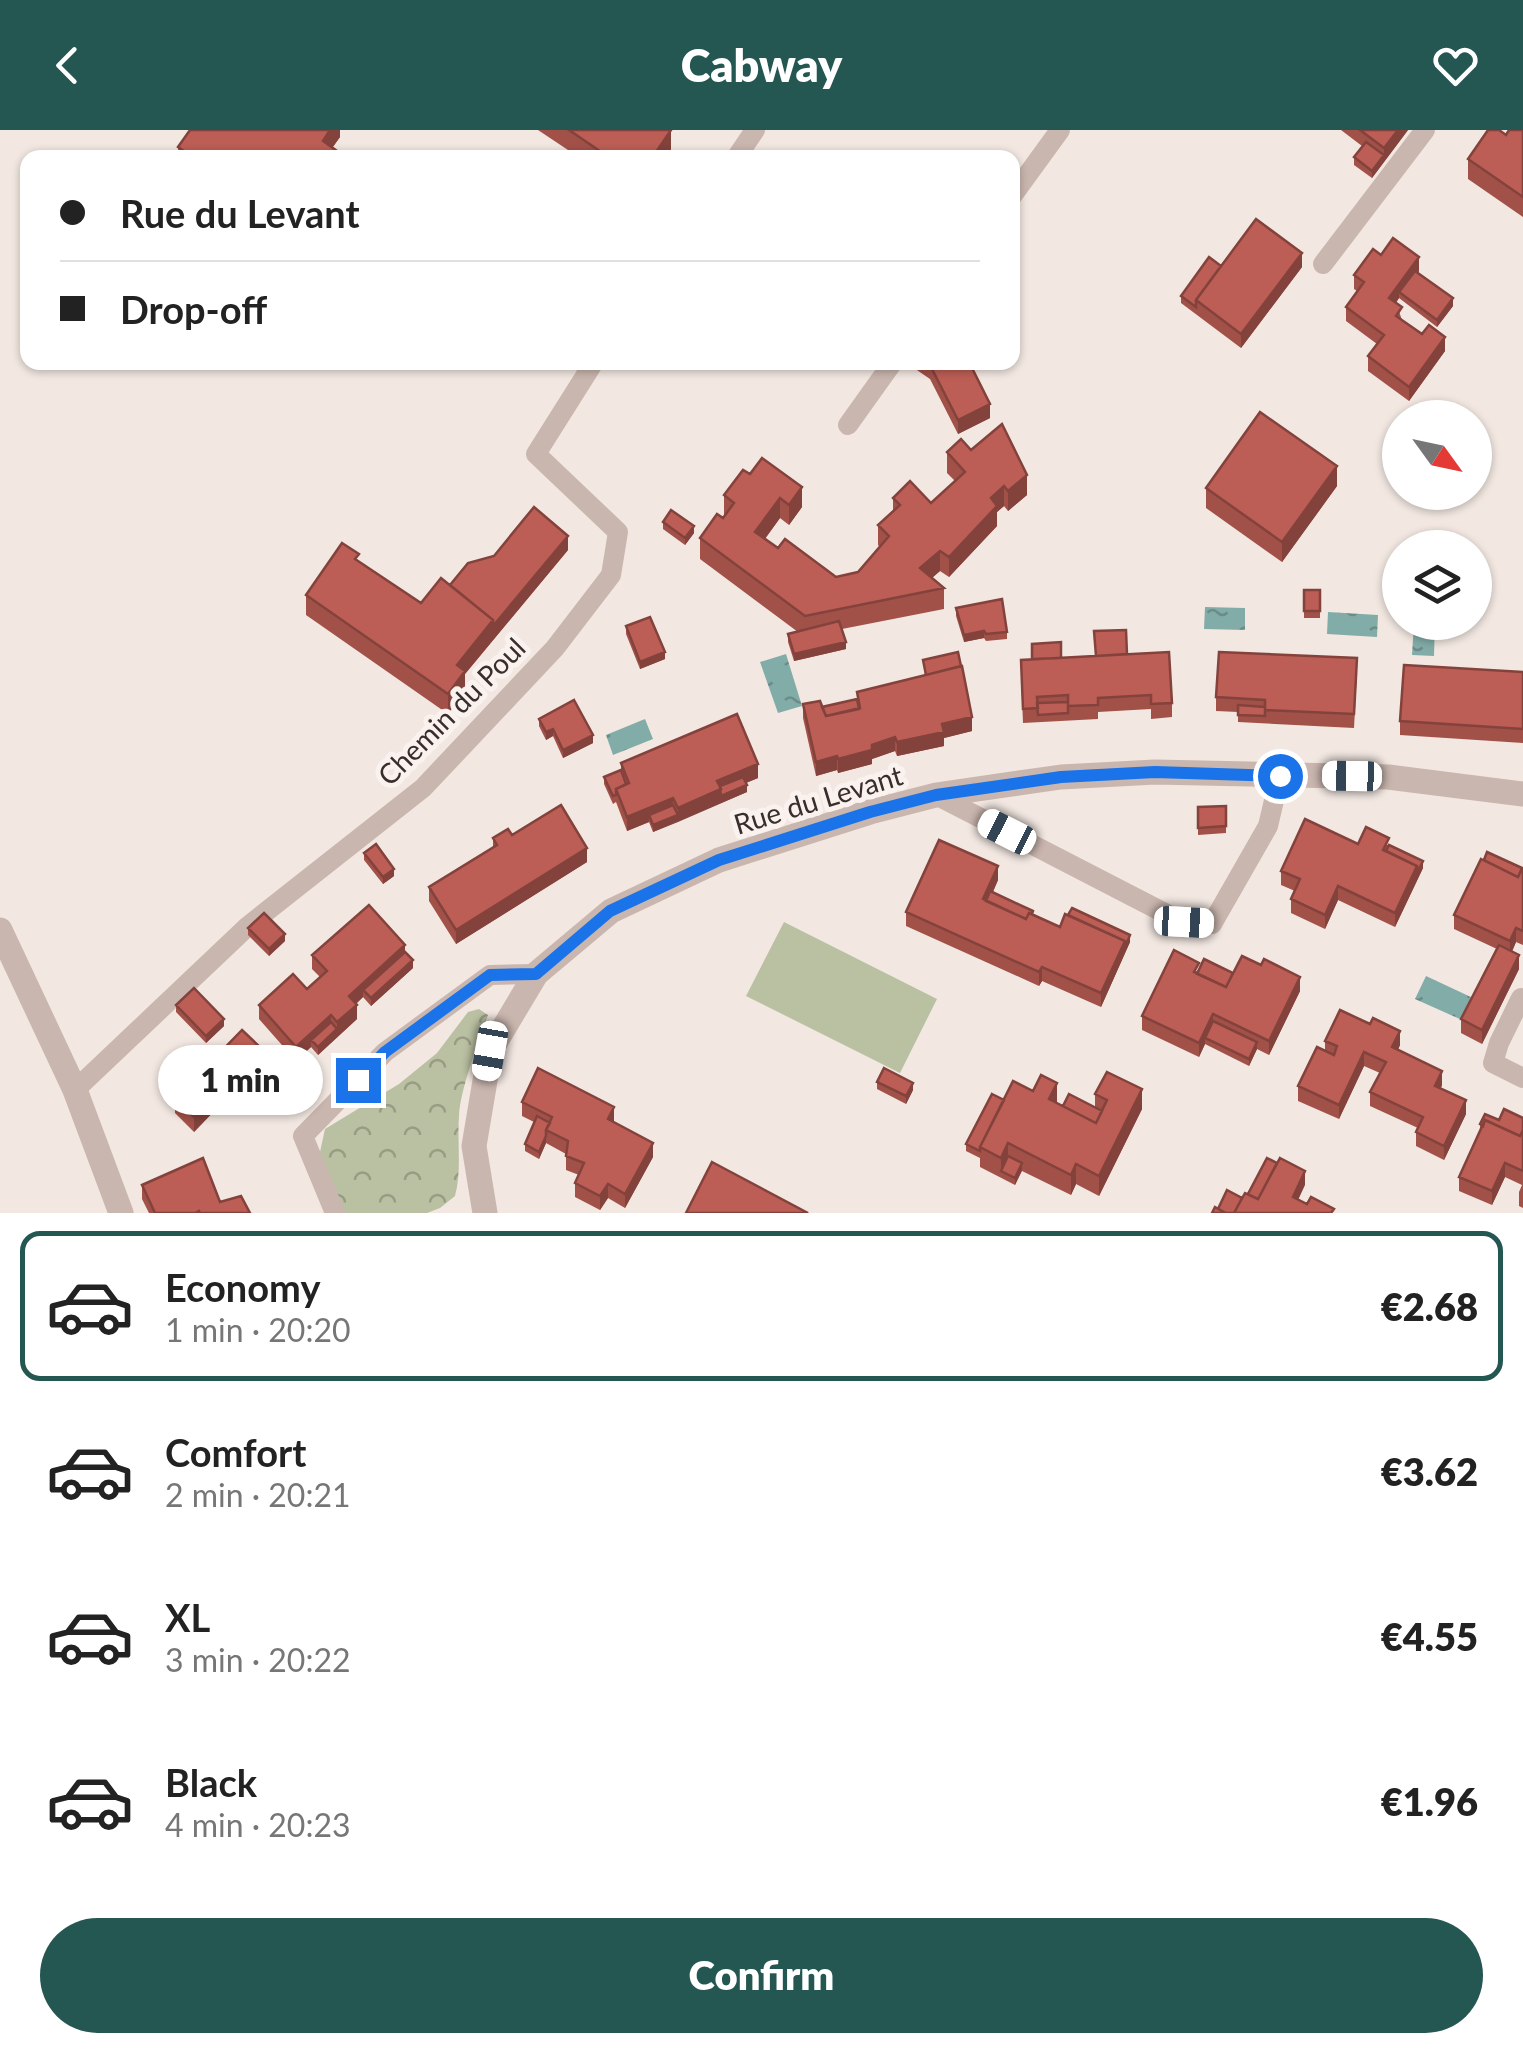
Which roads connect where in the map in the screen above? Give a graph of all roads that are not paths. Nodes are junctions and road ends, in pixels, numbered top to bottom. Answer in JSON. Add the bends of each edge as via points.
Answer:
{"nodes":[{"id":1,"x":1060,"y":130,"type":"edge"},
{"id":2,"x":1425,"y":130,"type":"edge"},
{"id":3,"x":1020,"y":185,"type":"edge"},
{"id":4,"x":1323,"y":264,"type":"dead end"},
{"id":5,"x":589,"y":370,"type":"edge"},
{"id":6,"x":887,"y":370,"type":"edge"},
{"id":7,"x":848,"y":425,"type":"dead end"},
{"id":8,"x":1280,"y":776,"type":"junction"},
{"id":9,"x":1523,"y":794,"type":"edge"},
{"id":10,"x":936,"y":795,"type":"junction"},
{"id":11,"x":0,"y":930,"type":"edge"},
{"id":12,"x":536,"y":974,"type":"junction"},
{"id":13,"x":1523,"y":999,"type":"edge"},
{"id":14,"x":1523,"y":1078,"type":"edge"},
{"id":15,"x":75,"y":1090,"type":"junction"},
{"id":16,"x":121,"y":1213,"type":"edge"},
{"id":17,"x":336,"y":1213,"type":"edge"},
{"id":18,"x":485,"y":1213,"type":"edge"}],
"edges":[{"from":1,"to":3,"type":"lane"},
{"from":2,"to":4,"type":"lane"},
{"from":5,"to":15,"type":"lane","name":"Chemin du Poul","via":[[536,454],[618,532],[611,576],[554,648],[423,788],[248,926]]},
{"from":6,"to":7,"type":"lane"},
{"from":8,"to":9,"type":"street","name":"Rue du Levant","via":[[1388,777]]},
{"from":8,"to":10,"type":"street","name":"Rue du Levant","via":[[1061,777]]},
{"from":8,"to":10,"type":"lane","via":[[1268,826],[1212,924],[1184,922]]},
{"from":10,"to":12,"type":"street","name":"Rue du Levant","via":[[719,860],[610,911]]},
{"from":11,"to":15,"type":"street"},
{"from":12,"to":17,"type":"lane","via":[[490,975],[385,1052],[303,1136]]},
{"from":12,"to":18,"type":"street","name":"Rue du Levant","via":[[490,1051],[474,1146]]},
{"from":13,"to":14,"type":"lane","via":[[1493,1063]]},
{"from":15,"to":16,"type":"street"}]}
